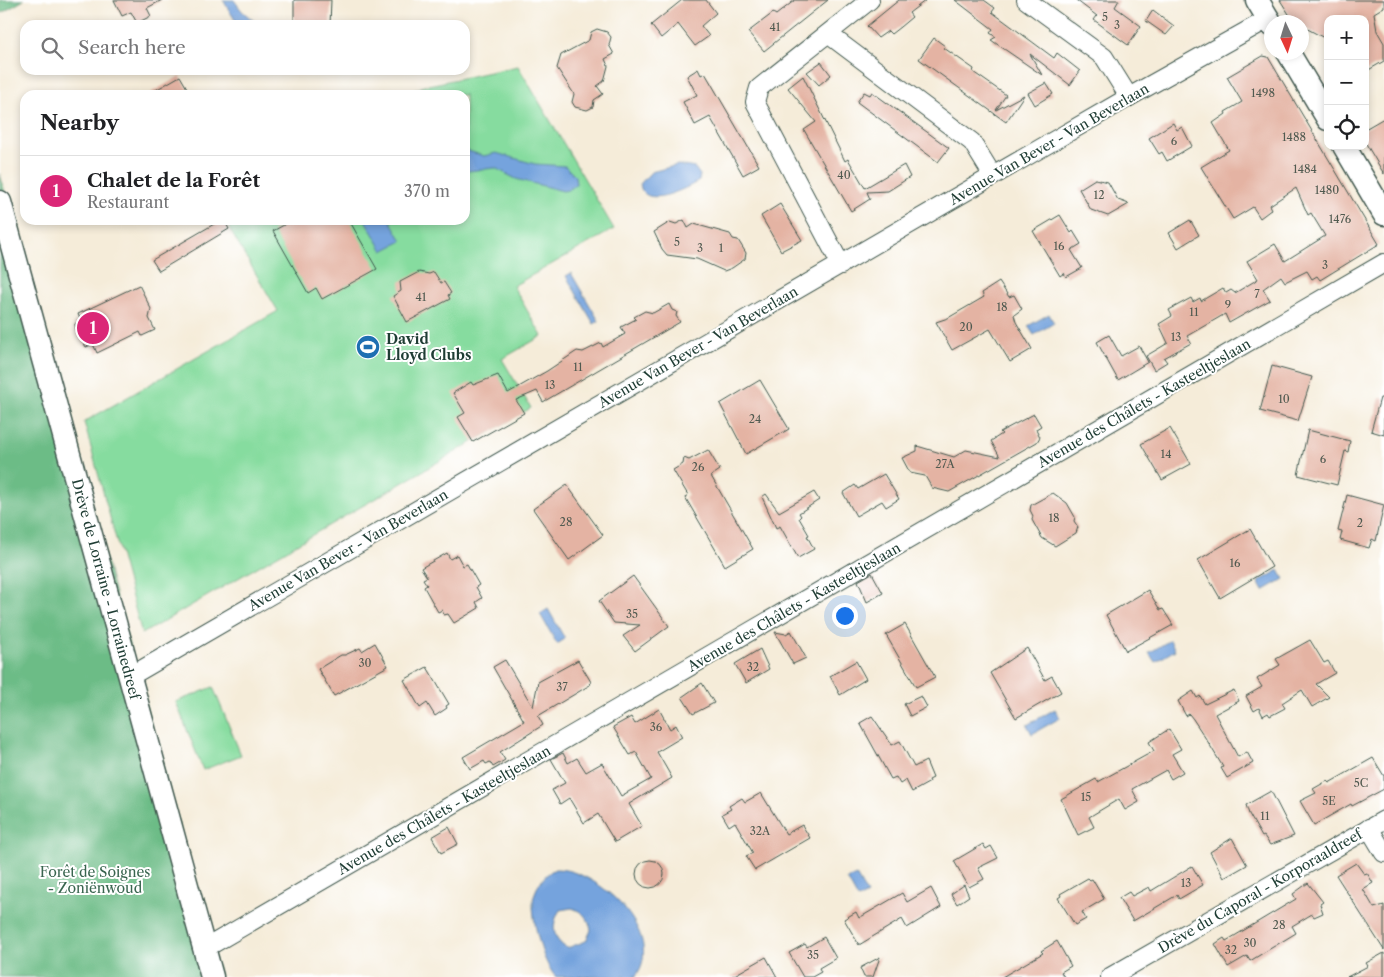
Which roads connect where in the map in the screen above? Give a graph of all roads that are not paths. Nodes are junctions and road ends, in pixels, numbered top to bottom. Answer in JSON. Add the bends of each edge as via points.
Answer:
{"nodes":[{"id":1,"x":870,"y":0,"type":"edge"},
{"id":2,"x":1026,"y":0,"type":"edge"},
{"id":3,"x":1265,"y":14,"type":"edge"},
{"id":4,"x":828,"y":34,"type":"junction"},
{"id":5,"x":1293,"y":60,"type":"edge"},
{"id":6,"x":1129,"y":97,"type":"junction"},
{"id":7,"x":1324,"y":113,"type":"edge"},
{"id":8,"x":1346,"y":150,"type":"edge"},
{"id":9,"x":993,"y":176,"type":"junction"},
{"id":10,"x":0,"y":202,"type":"edge"},
{"id":11,"x":1384,"y":214,"type":"edge"},
{"id":12,"x":1384,"y":263,"type":"edge"},
{"id":13,"x":841,"y":265,"type":"junction"},
{"id":14,"x":129,"y":677,"type":"junction"},
{"id":15,"x":1377,"y":824,"type":"edge"},
{"id":16,"x":1384,"y":853,"type":"edge"},
{"id":17,"x":204,"y":949,"type":"junction"},
{"id":18,"x":212,"y":977,"type":"edge"},
{"id":19,"x":1110,"y":977,"type":"edge"}],
"edges":[{"from":1,"to":4,"type":"street"},
{"from":2,"to":6,"type":"street","via":[[1104,58]]},
{"from":3,"to":6,"type":"street","name":"Avenue Van Bever - Van Beverlaan"},
{"from":4,"to":9,"type":"street","via":[[972,142]]},
{"from":4,"to":13,"type":"street","via":[[759,88],[755,102]]},
{"from":5,"to":7,"type":"main road"},
{"from":6,"to":9,"type":"street","name":"Avenue Van Bever - Van Beverlaan"},
{"from":8,"to":11,"type":"main road"},
{"from":9,"to":13,"type":"street","name":"Avenue Van Bever - Van Beverlaan"},
{"from":10,"to":14,"type":"main road","name":"Drève de Lorraine - Lorrainedreef"},
{"from":12,"to":17,"type":"street","name":"Avenue des Châlets - Kasteeltjeslaan"},
{"from":13,"to":14,"type":"street","name":"Avenue Van Bever - Van Beverlaan"},
{"from":14,"to":17,"type":"main road","name":"Drève de Lorraine - Lorrainedreef"},
{"from":15,"to":16,"type":"street"},
{"from":15,"to":19,"type":"street","name":"Drève du Caporal - Korporaaldreef"},
{"from":17,"to":18,"type":"main road","name":"Drève de Lorraine - Lorrainedreef"}]}
